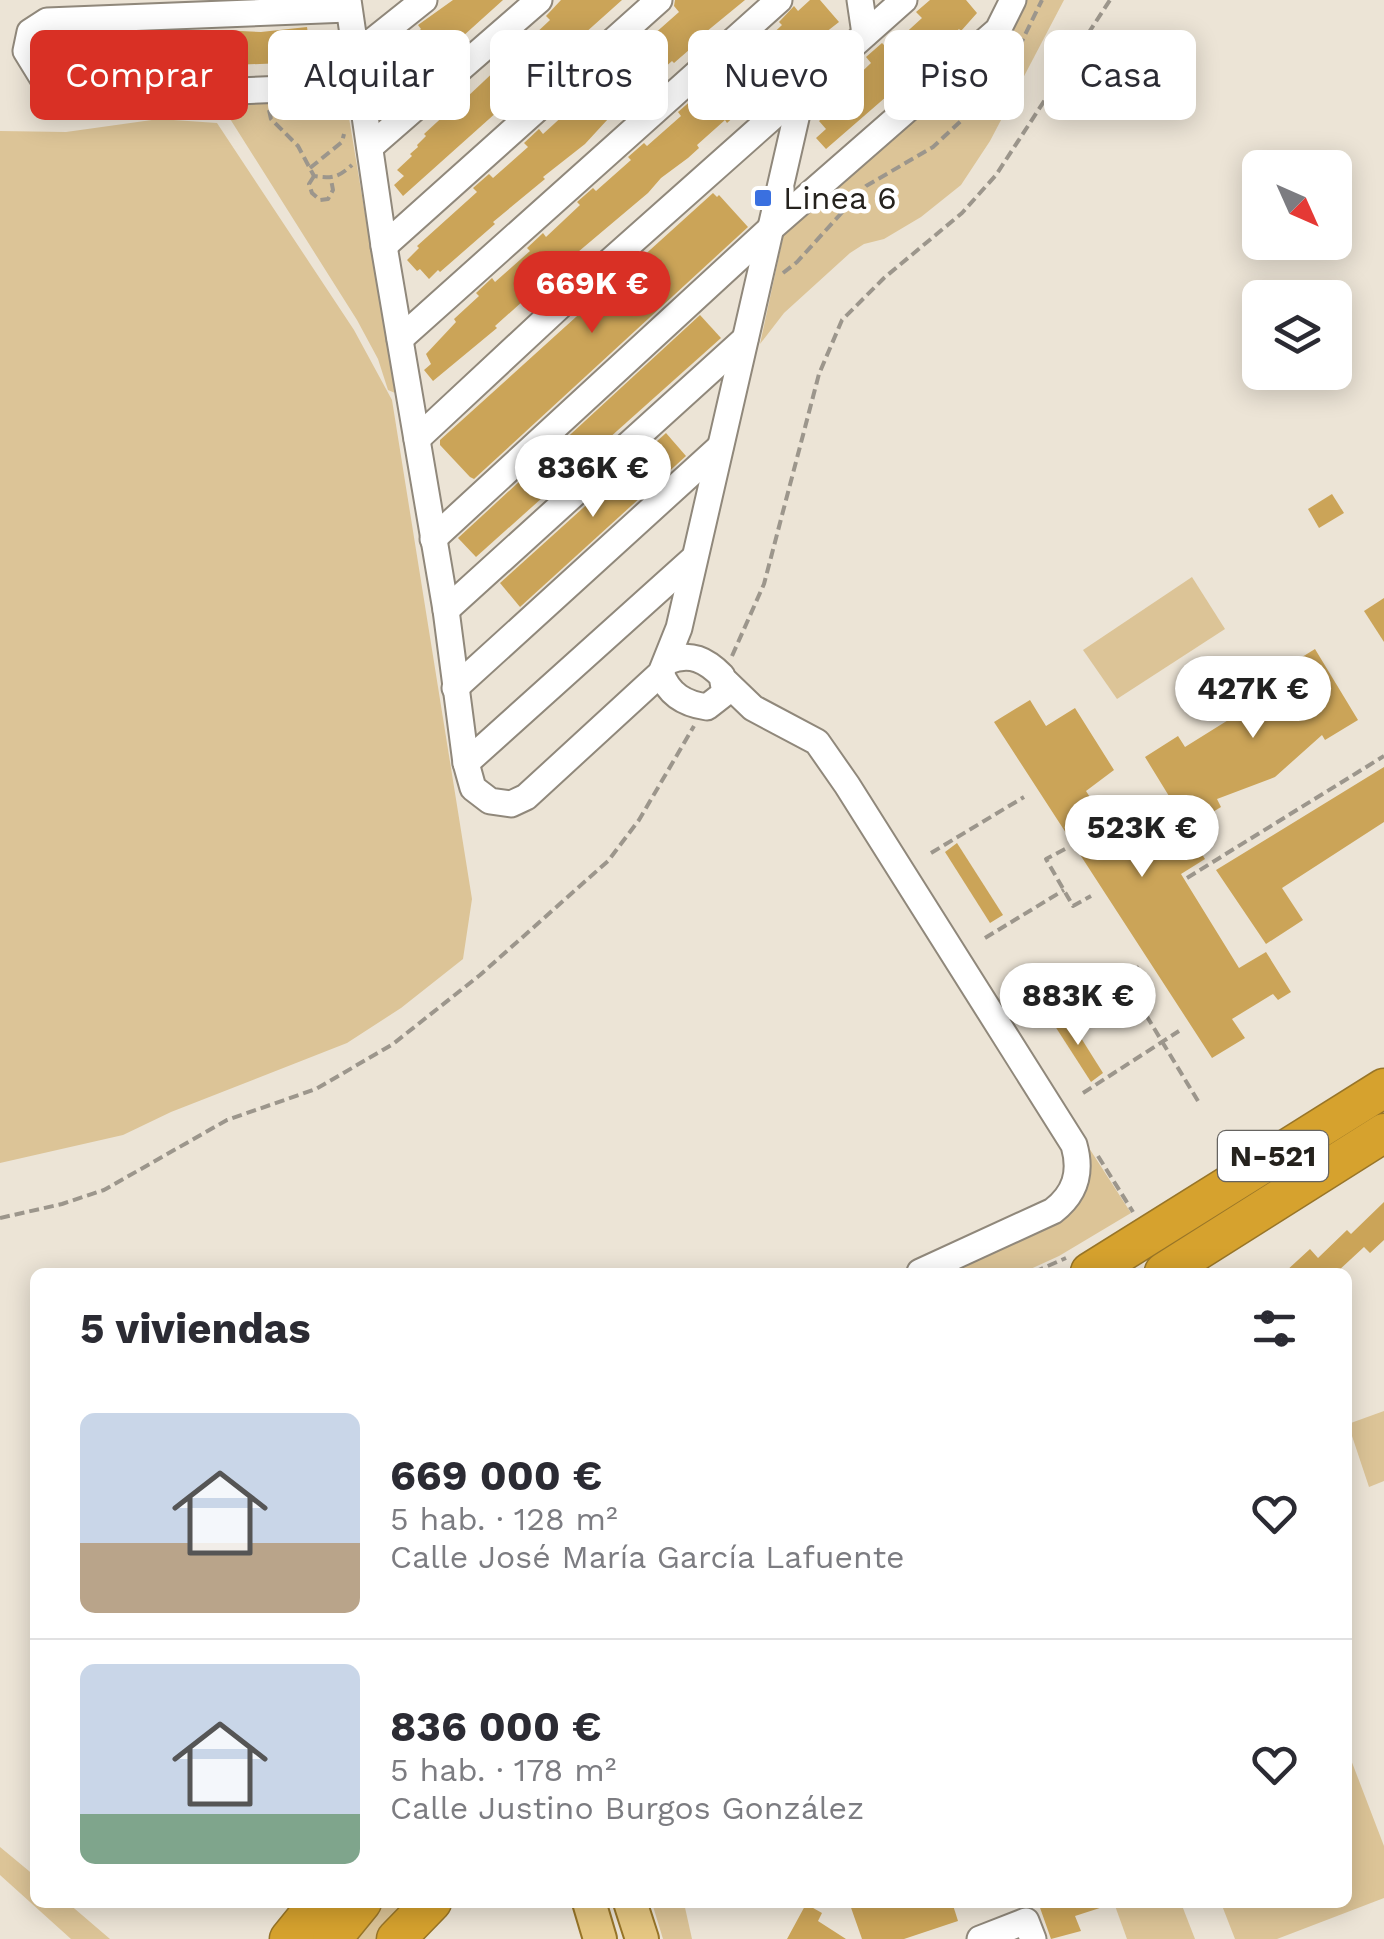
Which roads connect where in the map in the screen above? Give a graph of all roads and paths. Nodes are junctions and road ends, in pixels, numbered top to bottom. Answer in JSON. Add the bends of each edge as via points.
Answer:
{"nodes":[{"id":1,"x":424,"y":0,"type":"edge"},
{"id":2,"x":539,"y":0,"type":"edge"},
{"id":3,"x":659,"y":0,"type":"edge"},
{"id":4,"x":779,"y":0,"type":"edge"},
{"id":5,"x":860,"y":0,"type":"edge"},
{"id":6,"x":904,"y":0,"type":"edge"},
{"id":7,"x":1013,"y":0,"type":"edge"},
{"id":8,"x":1042,"y":0,"type":"edge"},
{"id":9,"x":1110,"y":0,"type":"edge"},
{"id":10,"x":287,"y":7,"type":"edge"},
{"id":11,"x":165,"y":9,"type":"edge"},
{"id":12,"x":348,"y":12,"type":"edge"},
{"id":13,"x":375,"y":30,"type":"edge"},
{"id":14,"x":388,"y":30,"type":"edge"},
{"id":15,"x":866,"y":34,"type":"joint"},
{"id":16,"x":265,"y":91,"type":"junction"},
{"id":17,"x":268,"y":91,"type":"edge"},
{"id":18,"x":366,"y":120,"type":"edge"},
{"id":19,"x":770,"y":120,"type":"edge"},
{"id":20,"x":796,"y":120,"type":"edge"},
{"id":21,"x":346,"y":127,"type":"dead end"},
{"id":22,"x":756,"y":132,"type":"junction"},
{"id":23,"x":370,"y":147,"type":"junction"},
{"id":24,"x":788,"y":155,"type":"junction"},
{"id":25,"x":310,"y":168,"type":"junction"},
{"id":26,"x":314,"y":176,"type":"junction"},
{"id":27,"x":330,"y":179,"type":"junction"},
{"id":28,"x":380,"y":216,"type":"junction"},
{"id":29,"x":412,"y":221,"type":"junction"},
{"id":30,"x":770,"y":229,"type":"junction"},
{"id":31,"x":384,"y":246,"type":"junction"},
{"id":32,"x":717,"y":278,"type":"junction"},
{"id":33,"x":754,"y":294,"type":"junction"},
{"id":34,"x":400,"y":339,"type":"junction"},
{"id":35,"x":745,"y":339,"type":"junction"},
{"id":36,"x":459,"y":400,"type":"junction"},
{"id":37,"x":411,"y":404,"type":"junction"},
{"id":38,"x":417,"y":439,"type":"junction"},
{"id":39,"x":720,"y":447,"type":"junction"},
{"id":40,"x":433,"y":538,"type":"junction"},
{"id":41,"x":693,"y":559,"type":"junction"},
{"id":42,"x":446,"y":610,"type":"junction"},
{"id":43,"x":741,"y":636,"type":"dead end"},
{"id":44,"x":672,"y":670,"type":"junction"},
{"id":45,"x":456,"y":688,"type":"junction"},
{"id":46,"x":719,"y":693,"type":"junction"},
{"id":47,"x":684,"y":740,"type":"dead end"},
{"id":48,"x":1384,"y":756,"type":"edge"},
{"id":49,"x":466,"y":762,"type":"junction"},
{"id":50,"x":1024,"y":797,"type":"dead end"},
{"id":51,"x":1065,"y":849,"type":"dead end"},
{"id":52,"x":931,"y":853,"type":"dead end"},
{"id":53,"x":1187,"y":878,"type":"dead end"},
{"id":54,"x":1064,"y":890,"type":"junction"},
{"id":55,"x":1091,"y":896,"type":"dead end"},
{"id":56,"x":986,"y":938,"type":"dead end"},
{"id":57,"x":1139,"y":967,"type":"dead end"},
{"id":58,"x":1123,"y":977,"type":"junction"},
{"id":59,"x":1041,"y":1026,"type":"dead end"},
{"id":60,"x":1179,"y":1031,"type":"dead end"},
{"id":61,"x":1162,"y":1042,"type":"junction"},
{"id":62,"x":1384,"y":1088,"type":"edge"},
{"id":63,"x":1084,"y":1093,"type":"dead end"},
{"id":64,"x":1198,"y":1101,"type":"dead end"},
{"id":65,"x":1062,"y":1122,"type":"junction"},
{"id":66,"x":1384,"y":1133,"type":"edge"},
{"id":67,"x":1384,"y":1151,"type":"edge"},
{"id":68,"x":1335,"y":1164,"type":"junction"},
{"id":69,"x":0,"y":1218,"type":"edge"},
{"id":70,"x":1149,"y":1220,"type":"junction"},
{"id":71,"x":929,"y":1268,"type":"edge"},
{"id":72,"x":1072,"y":1268,"type":"edge"},
{"id":73,"x":1095,"y":1268,"type":"edge"},
{"id":74,"x":1170,"y":1268,"type":"edge"},
{"id":75,"x":282,"y":1908,"type":"edge"},
{"id":76,"x":313,"y":1908,"type":"edge"},
{"id":77,"x":357,"y":1908,"type":"edge"},
{"id":78,"x":426,"y":1908,"type":"edge"},
{"id":79,"x":591,"y":1908,"type":"edge"},
{"id":80,"x":632,"y":1908,"type":"edge"},
{"id":81,"x":264,"y":1939,"type":"edge"},
{"id":82,"x":289,"y":1939,"type":"edge"},
{"id":83,"x":332,"y":1939,"type":"edge"},
{"id":84,"x":396,"y":1939,"type":"edge"},
{"id":85,"x":600,"y":1939,"type":"edge"},
{"id":86,"x":642,"y":1939,"type":"edge"},
{"id":87,"x":980,"y":1939,"type":"edge"},
{"id":88,"x":1032,"y":1939,"type":"edge"}],
"edges":[{"from":1,"to":14,"type":"street"},
{"from":2,"to":23,"type":"street"},
{"from":3,"to":29,"type":"street"},
{"from":4,"to":34,"type":"street"},
{"from":5,"to":15,"type":"street"},
{"from":6,"to":15,"type":"street"},
{"from":7,"to":30,"type":"street","via":[[998,30]]},
{"from":8,"to":33,"type":"path","via":[[1022,41],[962,120],[933,148],[866,186],[797,262]]},
{"from":9,"to":43,"type":"path","via":[[996,174],[842,320],[820,374],[764,584]]},
{"from":10,"to":11,"type":"street"},
{"from":10,"to":12,"type":"street"},
{"from":11,"to":16,"type":"street","via":[[47,22],[30,32],[26,51],[50,90],[63,98]]},
{"from":12,"to":13,"type":"street"},
{"from":16,"to":17,"type":"street"},
{"from":16,"to":25,"type":"path","via":[[270,119]]},
{"from":18,"to":23,"type":"street"},
{"from":19,"to":22,"type":"street"},
{"from":20,"to":24,"type":"street"},
{"from":21,"to":25,"type":"path","via":[[342,142]]},
{"from":22,"to":24,"type":"street","via":[[774,138]]},
{"from":22,"to":36,"type":"street"},
{"from":23,"to":27,"type":"path"},
{"from":23,"to":28,"type":"street"},
{"from":24,"to":30,"type":"street"},
{"from":25,"to":26,"type":"path"},
{"from":26,"to":27,"type":"path"},
{"from":26,"to":27,"type":"path","via":[[312,193],[320,200],[333,190]]},
{"from":28,"to":29,"type":"street"},
{"from":28,"to":31,"type":"street"},
{"from":29,"to":31,"type":"street"},
{"from":30,"to":32,"type":"street"},
{"from":30,"to":33,"type":"street"},
{"from":31,"to":34,"type":"street"},
{"from":32,"to":33,"type":"street","via":[[738,279]]},
{"from":32,"to":40,"type":"street"},
{"from":33,"to":35,"type":"street"},
{"from":34,"to":37,"type":"street"},
{"from":35,"to":39,"type":"street"},
{"from":35,"to":42,"type":"street"},
{"from":36,"to":37,"type":"street"},
{"from":36,"to":38,"type":"street"},
{"from":37,"to":38,"type":"street"},
{"from":38,"to":40,"type":"street"},
{"from":39,"to":41,"type":"street"},
{"from":39,"to":45,"type":"street"},
{"from":40,"to":42,"type":"street"},
{"from":41,"to":44,"type":"street"},
{"from":41,"to":49,"type":"street"},
{"from":42,"to":45,"type":"street"},
{"from":44,"to":46,"type":"street","via":[[706,662]]},
{"from":44,"to":46,"type":"street","via":[[689,704],[707,707]]},
{"from":44,"to":49,"type":"street","via":[[511,804],[490,801],[473,788]]},
{"from":45,"to":49,"type":"street"},
{"from":46,"to":65,"type":"street","via":[[817,742]]},
{"from":47,"to":69,"type":"path","via":[[608,860],[393,1044],[316,1089],[227,1120],[104,1190]]},
{"from":48,"to":53,"type":"path"},
{"from":50,"to":52,"type":"path"},
{"from":51,"to":54,"type":"path","via":[[1046,860]]},
{"from":54,"to":55,"type":"path","via":[[1074,906]]},
{"from":54,"to":56,"type":"path"},
{"from":57,"to":58,"type":"path"},
{"from":58,"to":59,"type":"path"},
{"from":58,"to":61,"type":"path"},
{"from":60,"to":61,"type":"path"},
{"from":61,"to":63,"type":"path"},
{"from":61,"to":64,"type":"path"},
{"from":62,"to":70,"type":"highway","number":"N-521"},
{"from":65,"to":70,"type":"path","via":[[1082,1130]]},
{"from":65,"to":71,"type":"street","via":[[1077,1156],[1076,1182],[1065,1202]]},
{"from":66,"to":68,"type":"highway","number":"N-521"},
{"from":67,"to":68,"type":"street","via":[[1362,1164]]},
{"from":68,"to":74,"type":"highway","number":"N-521"},
{"from":70,"to":72,"type":"highway"},
{"from":70,"to":73,"type":"highway","number":"N-521"},
{"from":75,"to":81,"type":"highway"},
{"from":76,"to":82,"type":"highway"},
{"from":77,"to":83,"type":"highway"},
{"from":78,"to":84,"type":"highway"},
{"from":79,"to":85,"type":"main road"},
{"from":80,"to":86,"type":"main road"},
{"from":87,"to":88,"type":"street","via":[[1026,1921]]}]}
